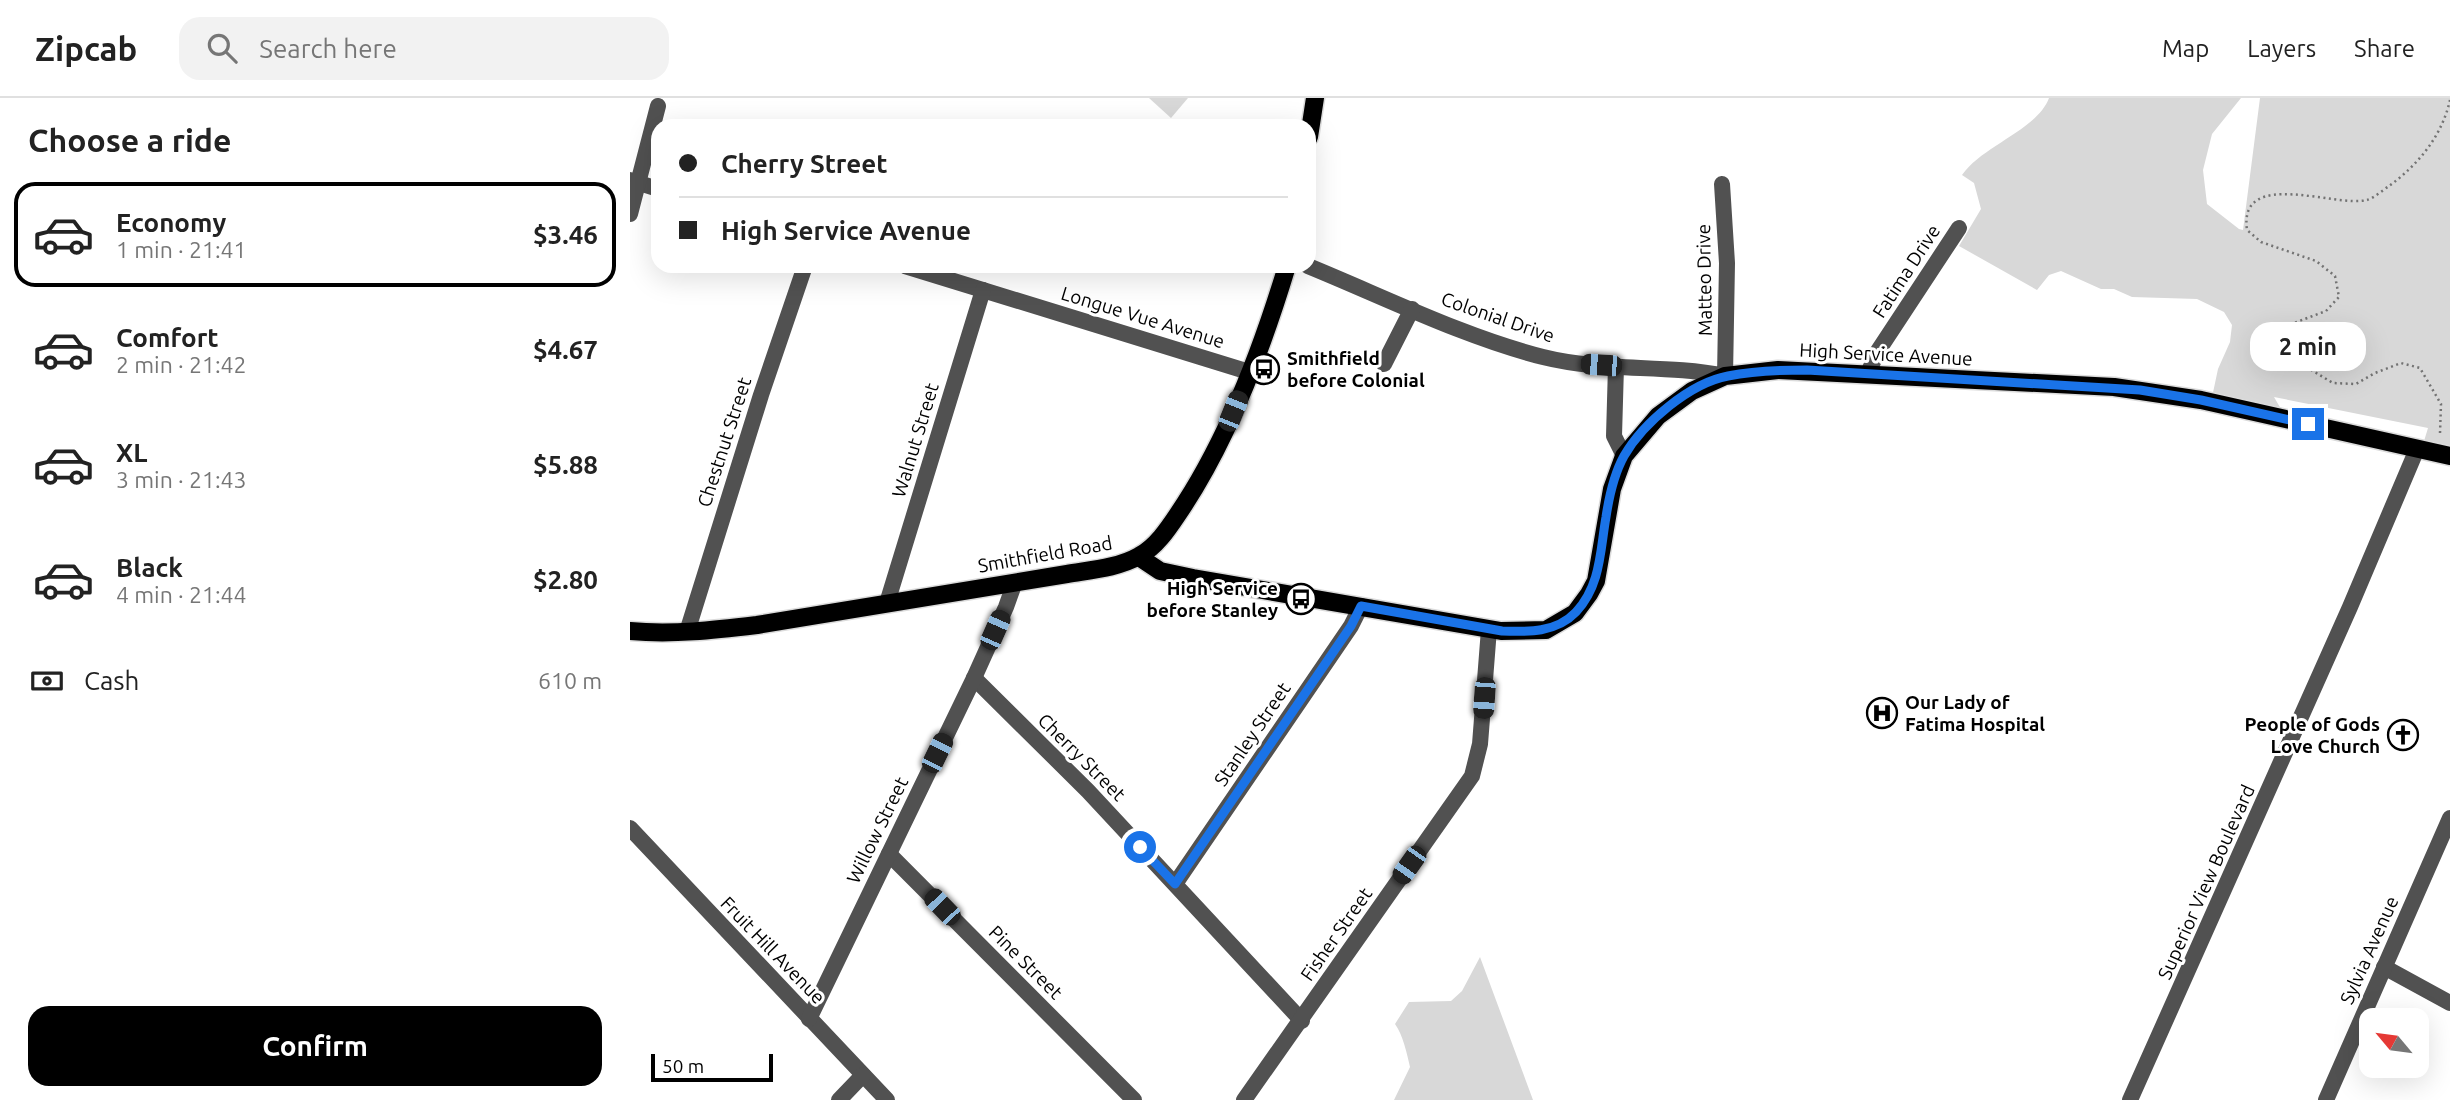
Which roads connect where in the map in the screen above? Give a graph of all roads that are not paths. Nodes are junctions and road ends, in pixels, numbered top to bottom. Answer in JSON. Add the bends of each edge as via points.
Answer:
{"nodes":[{"id":1,"x":1315,"y":98,"type":"edge"},
{"id":2,"x":659,"y":106,"type":"dead end"},
{"id":3,"x":655,"y":119,"type":"edge"},
{"id":4,"x":1312,"y":119,"type":"edge"},
{"id":5,"x":651,"y":131,"type":"edge"},
{"id":6,"x":635,"y":181,"type":"edge"},
{"id":7,"x":1722,"y":184,"type":"dead end"},
{"id":8,"x":630,"y":214,"type":"edge"},
{"id":9,"x":1959,"y":228,"type":"dead end"},
{"id":10,"x":1316,"y":269,"type":"edge"},
{"id":11,"x":803,"y":273,"type":"edge"},
{"id":12,"x":928,"y":273,"type":"edge"},
{"id":13,"x":1284,"y":273,"type":"edge"},
{"id":14,"x":983,"y":290,"type":"junction"},
{"id":15,"x":1412,"y":309,"type":"junction"},
{"id":16,"x":1384,"y":364,"type":"dead end"},
{"id":17,"x":1616,"y":366,"type":"junction"},
{"id":18,"x":1249,"y":372,"type":"junction"},
{"id":19,"x":1868,"y":373,"type":"junction"},
{"id":20,"x":1725,"y":376,"type":"junction"},
{"id":21,"x":2417,"y":449,"type":"junction"},
{"id":22,"x":1624,"y":456,"type":"junction"},
{"id":23,"x":2450,"y":456,"type":"edge"},
{"id":24,"x":1139,"y":557,"type":"junction"},
{"id":25,"x":1015,"y":582,"type":"junction"},
{"id":26,"x":887,"y":603,"type":"junction"},
{"id":27,"x":1361,"y":606,"type":"junction"},
{"id":28,"x":1489,"y":629,"type":"junction"},
{"id":29,"x":630,"y":631,"type":"edge"},
{"id":30,"x":687,"y":632,"type":"junction"},
{"id":31,"x":974,"y":678,"type":"junction"},
{"id":32,"x":2450,"y":818,"type":"edge"},
{"id":33,"x":630,"y":828,"type":"edge"},
{"id":34,"x":889,"y":853,"type":"junction"},
{"id":35,"x":1175,"y":884,"type":"junction"},
{"id":36,"x":2384,"y":967,"type":"junction"},
{"id":37,"x":2450,"y":1003,"type":"edge"},
{"id":38,"x":809,"y":1019,"type":"junction"},
{"id":39,"x":1302,"y":1021,"type":"junction"},
{"id":40,"x":863,"y":1075,"type":"junction"},
{"id":41,"x":839,"y":1100,"type":"edge"},
{"id":42,"x":887,"y":1100,"type":"edge"},
{"id":43,"x":1134,"y":1100,"type":"edge"},
{"id":44,"x":1244,"y":1100,"type":"edge"},
{"id":45,"x":2130,"y":1100,"type":"edge"},
{"id":46,"x":2326,"y":1100,"type":"edge"}],
"edges":[{"from":1,"to":4,"type":"main road"},
{"from":2,"to":3,"type":"street"},
{"from":5,"to":6,"type":"street"},
{"from":6,"to":8,"type":"street"},
{"from":7,"to":20,"type":"street","name":"Matteo Drive","via":[[1727,263]]},
{"from":9,"to":19,"type":"street","name":"Fatima Drive"},
{"from":10,"to":15,"type":"street","name":"Colonial Drive"},
{"from":11,"to":30,"type":"street","name":"Chestnut Street"},
{"from":12,"to":14,"type":"street","name":"Longue Vue Avenue"},
{"from":13,"to":18,"type":"main road","name":"Smithfield Road"},
{"from":14,"to":18,"type":"street","name":"Longue Vue Avenue"},
{"from":14,"to":26,"type":"street","name":"Walnut Street"},
{"from":15,"to":16,"type":"street"},
{"from":15,"to":17,"type":"street","name":"Colonial Drive","via":[[1545,358]]},
{"from":17,"to":20,"type":"street","name":"Colonial Drive"},
{"from":17,"to":22,"type":"street","via":[[1614,436]]},
{"from":18,"to":24,"type":"main road","name":"Smithfield Road","via":[[1200,482],[1164,534]]},
{"from":19,"to":20,"type":"main road","name":"High Service Avenue","via":[[1778,370]]},
{"from":19,"to":21,"type":"main road","name":"High Service Avenue","via":[[2164,393]]},
{"from":20,"to":22,"type":"main road","name":"High Service Avenue","via":[[1692,391],[1658,416]]},
{"from":21,"to":23,"type":"main road","name":"High Service Avenue"},
{"from":21,"to":45,"type":"street","name":"Superior View Boulevard"},
{"from":22,"to":28,"type":"main road","name":"High Service Avenue","via":[[1612,489],[1596,581],[1576,612],[1546,630]]},
{"from":24,"to":25,"type":"main road","name":"Smithfield Road","via":[[1103,568]]},
{"from":24,"to":27,"type":"main road","name":"High Service Avenue","via":[[1160,572]]},
{"from":25,"to":26,"type":"main road","name":"Smithfield Road"},
{"from":25,"to":31,"type":"street","name":"Willow Street"},
{"from":26,"to":30,"type":"main road","name":"Smithfield Road"},
{"from":27,"to":28,"type":"main road","name":"High Service Avenue"},
{"from":27,"to":35,"type":"street","name":"Stanley Street"},
{"from":28,"to":39,"type":"street","name":"Fisher Street","via":[[1480,744],[1472,776]]},
{"from":29,"to":30,"type":"main road","name":"Smithfield Road"},
{"from":31,"to":34,"type":"street","name":"Willow Street"},
{"from":31,"to":35,"type":"street","name":"Cherry Street"},
{"from":32,"to":36,"type":"street","name":"Sylvia Avenue"},
{"from":33,"to":38,"type":"street","name":"Fruit Hill Avenue"},
{"from":34,"to":38,"type":"street","name":"Willow Street"},
{"from":34,"to":43,"type":"street","name":"Pine Street"},
{"from":35,"to":39,"type":"street","name":"Cherry Street"},
{"from":36,"to":37,"type":"street"},
{"from":36,"to":46,"type":"street","name":"Sylvia Avenue"},
{"from":38,"to":40,"type":"street","name":"Fruit Hill Avenue"},
{"from":39,"to":44,"type":"street","name":"Fisher Street"},
{"from":40,"to":41,"type":"street"},
{"from":40,"to":42,"type":"street","name":"Fruit Hill Avenue"}]}
